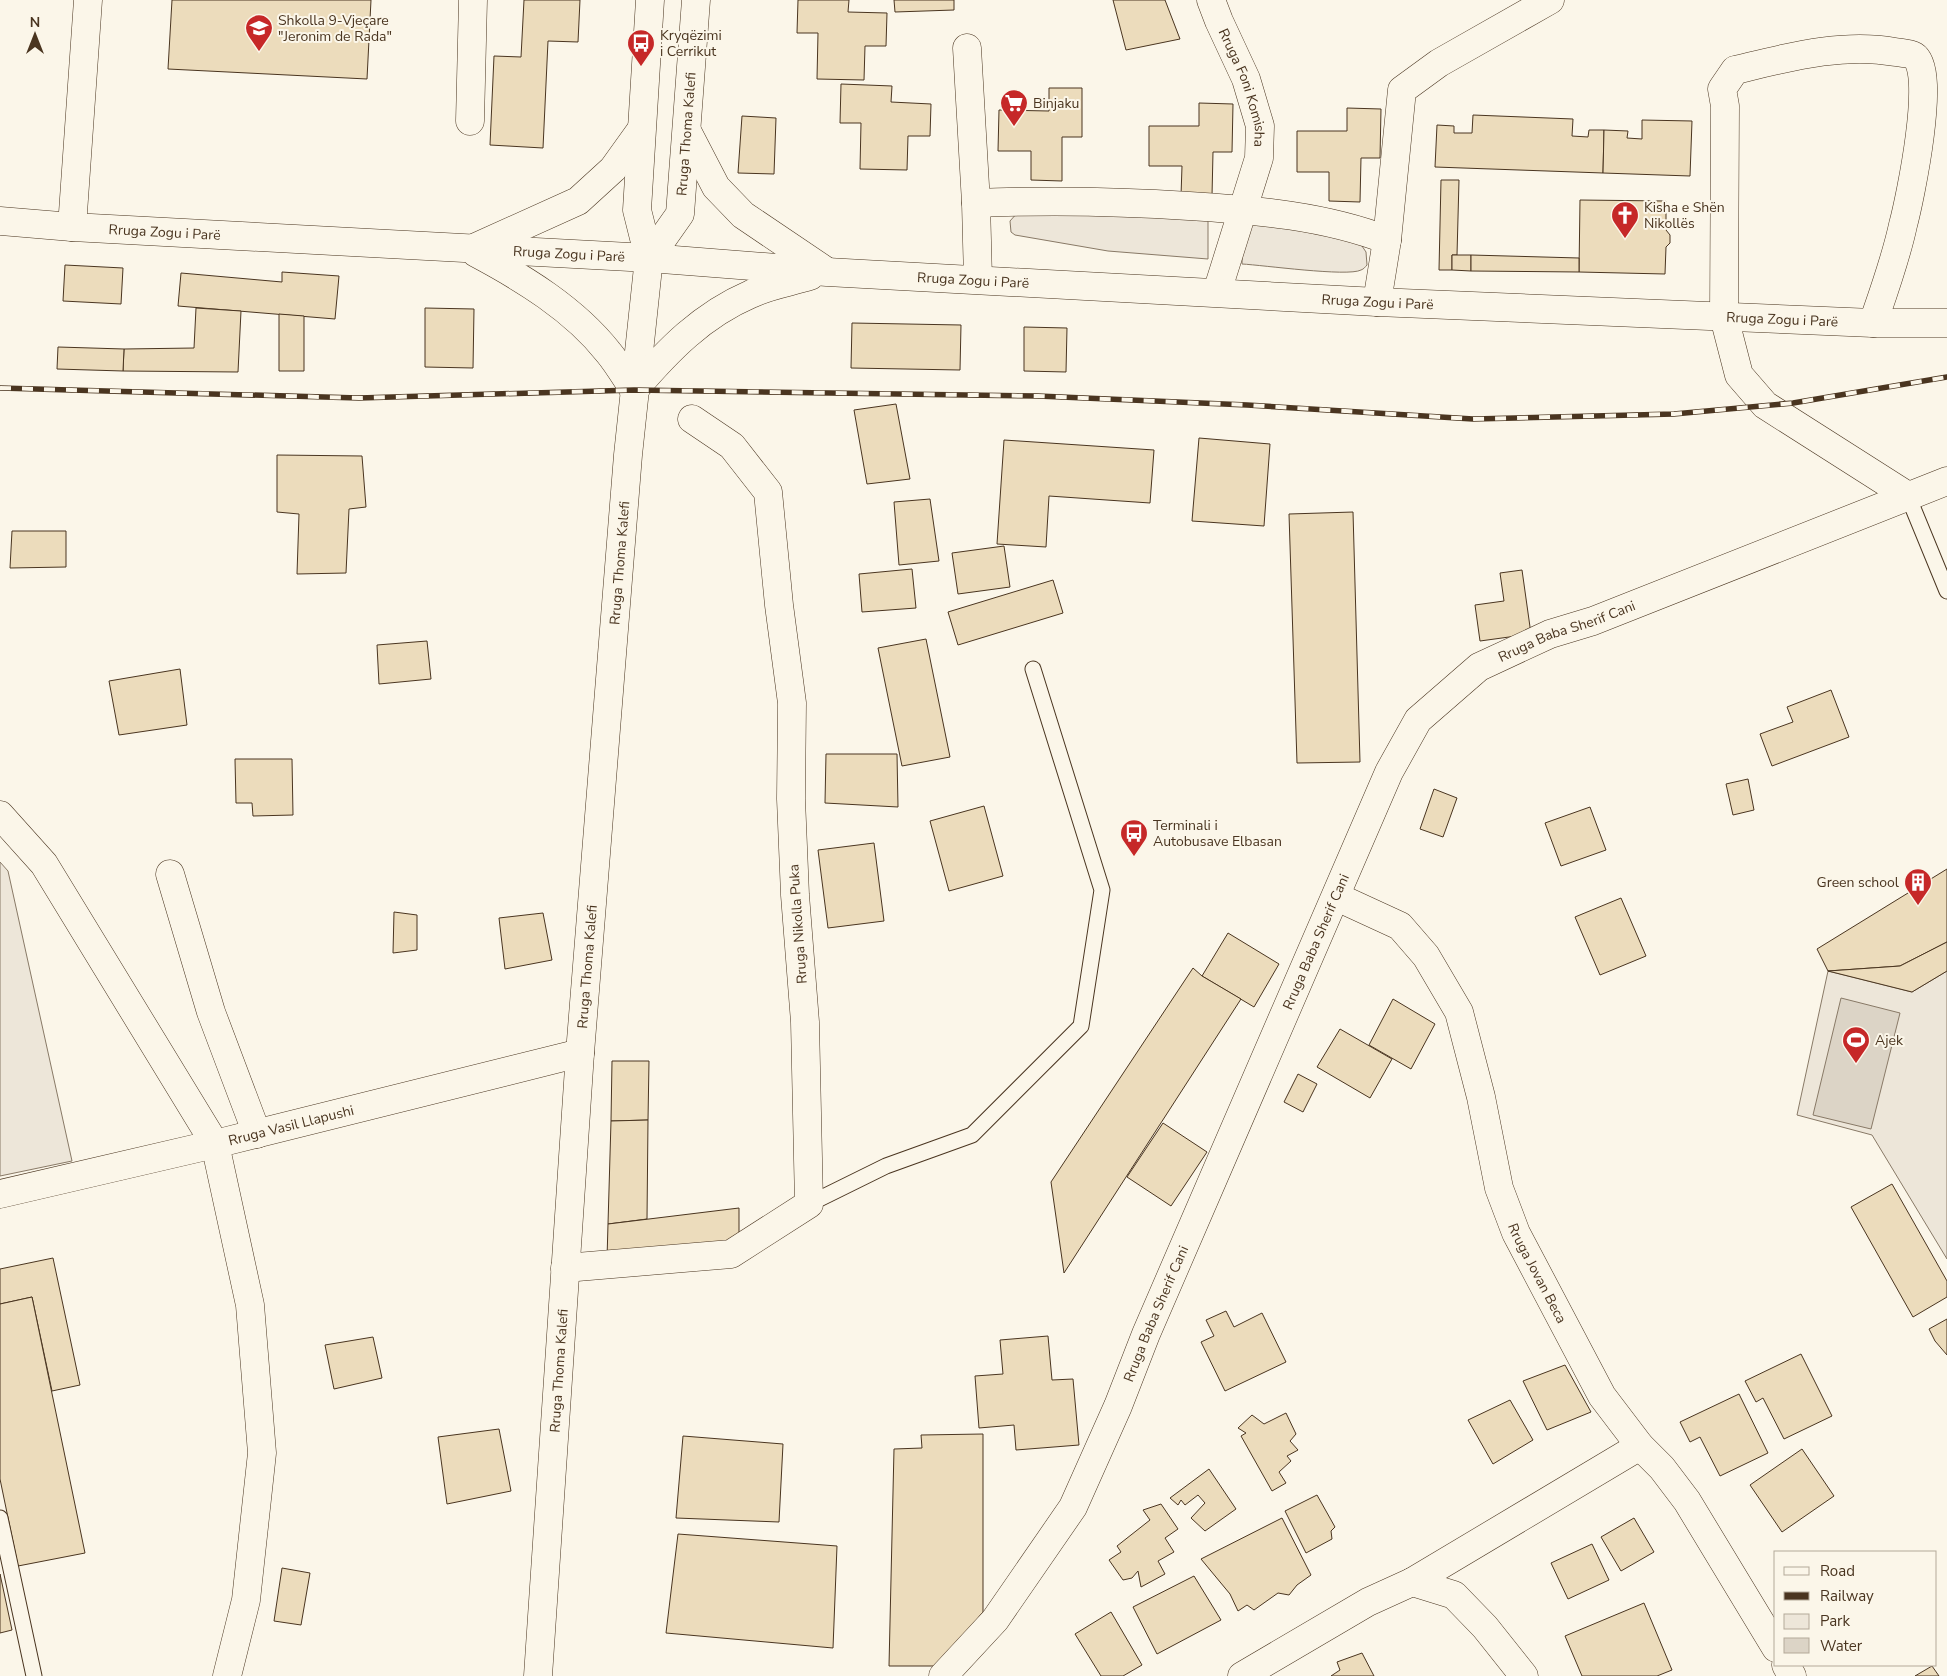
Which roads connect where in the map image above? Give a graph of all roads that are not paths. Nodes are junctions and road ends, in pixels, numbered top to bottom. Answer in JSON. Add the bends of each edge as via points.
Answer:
{"nodes":[{"id":1,"x":88,"y":0,"type":"edge"},
{"id":2,"x":473,"y":0,"type":"edge"},
{"id":3,"x":650,"y":0,"type":"edge"},
{"id":4,"x":696,"y":0,"type":"edge"},
{"id":5,"x":1211,"y":0,"type":"edge"},
{"id":6,"x":1550,"y":0,"type":"edge"},
{"id":7,"x":967,"y":48,"type":"dead end"},
{"id":8,"x":470,"y":121,"type":"dead end"},
{"id":9,"x":641,"y":129,"type":"junction"},
{"id":10,"x":688,"y":133,"type":"junction"},
{"id":11,"x":976,"y":203,"type":"junction"},
{"id":12,"x":1242,"y":209,"type":"junction"},
{"id":13,"x":0,"y":221,"type":"edge"},
{"id":14,"x":72,"y":227,"type":"junction"},
{"id":15,"x":1387,"y":240,"type":"junction"},
{"id":16,"x":470,"y":250,"type":"junction"},
{"id":17,"x":649,"y":258,"type":"junction"},
{"id":18,"x":827,"y":272,"type":"junction"},
{"id":19,"x":978,"y":279,"type":"junction"},
{"id":20,"x":1217,"y":292,"type":"junction"},
{"id":21,"x":1377,"y":302,"type":"junction"},
{"id":22,"x":1724,"y":317,"type":"junction"},
{"id":23,"x":1873,"y":323,"type":"junction"},
{"id":24,"x":1947,"y":323,"type":"edge"},
{"id":25,"x":634,"y":390,"type":"junction"},
{"id":26,"x":692,"y":419,"type":"dead end"},
{"id":27,"x":1947,"y":481,"type":"edge"},
{"id":28,"x":1908,"y":496,"type":"junction"},
{"id":29,"x":1947,"y":591,"type":"edge"},
{"id":30,"x":1034,"y":669,"type":"dead end"},
{"id":31,"x":0,"y":815,"type":"edge"},
{"id":32,"x":170,"y":874,"type":"dead end"},
{"id":33,"x":1337,"y":897,"type":"junction"},
{"id":34,"x":580,"y":1053,"type":"junction"},
{"id":35,"x":257,"y":1134,"type":"junction"},
{"id":36,"x":215,"y":1144,"type":"junction"},
{"id":37,"x":0,"y":1194,"type":"edge"},
{"id":38,"x":809,"y":1204,"type":"junction"},
{"id":39,"x":565,"y":1268,"type":"junction"},
{"id":40,"x":1640,"y":1446,"type":"junction"},
{"id":41,"x":0,"y":1518,"type":"edge"},
{"id":42,"x":1412,"y":1582,"type":"junction"},
{"id":43,"x":1774,"y":1645,"type":"edge"},
{"id":44,"x":34,"y":1676,"type":"edge"},
{"id":45,"x":227,"y":1676,"type":"edge"},
{"id":46,"x":538,"y":1676,"type":"edge"},
{"id":47,"x":943,"y":1676,"type":"edge"},
{"id":48,"x":1242,"y":1676,"type":"edge"},
{"id":49,"x":1524,"y":1676,"type":"edge"}],
"edges":[{"from":1,"to":14,"type":"street"},
{"from":2,"to":8,"type":"street"},
{"from":3,"to":9,"type":"street","name":"Rruga Thoma Kalefi"},
{"from":4,"to":10,"type":"street","name":"Rruga Thoma Kalefi"},
{"from":5,"to":12,"type":"street","name":"Rruga Foni Komisha","via":[[1246,79],[1260,126],[1259,158]]},
{"from":6,"to":15,"type":"street","via":[[1439,63],[1402,90]]},
{"from":7,"to":11,"type":"street"},
{"from":9,"to":16,"type":"street","via":[[613,169],[578,201]]},
{"from":9,"to":17,"type":"street","name":"Rruga Thoma Kalefi","via":[[637,210]]},
{"from":10,"to":17,"type":"street","name":"Rruga Thoma Kalefi","via":[[680,214]]},
{"from":10,"to":18,"type":"street","via":[[716,187],[743,215]]},
{"from":11,"to":12,"type":"street","via":[[1060,200]]},
{"from":11,"to":19,"type":"street"},
{"from":12,"to":15,"type":"street","via":[[1320,221]]},
{"from":12,"to":20,"type":"street","name":"Rruga Foni Komisha"},
{"from":13,"to":14,"type":"street","name":"Rruga Zogu i Parë"},
{"from":14,"to":16,"type":"street","name":"Rruga Zogu i Parë"},
{"from":15,"to":21,"type":"street"},
{"from":16,"to":17,"type":"street","name":"Rruga Zogu i Parë"},
{"from":16,"to":25,"type":"street","via":[[520,277],[576,319],[608,351]]},
{"from":17,"to":18,"type":"street","name":"Rruga Zogu i Parë"},
{"from":17,"to":25,"type":"street","name":"Rruga Thoma Kalefi"},
{"from":18,"to":19,"type":"street","name":"Rruga Zogu i Parë"},
{"from":18,"to":25,"type":"street","via":[[752,293],[704,319],[665,353]]},
{"from":19,"to":20,"type":"street","name":"Rruga Zogu i Parë"},
{"from":20,"to":21,"type":"street","name":"Rruga Zogu i Parë"},
{"from":21,"to":22,"type":"street","name":"Rruga Zogu i Parë"},
{"from":22,"to":23,"type":"street","name":"Rruga Zogu i Parë"},
{"from":22,"to":23,"type":"street","via":[[1725,106],[1722,89],[1734,70],[1814,52],[1887,50],[1912,55],[1918,60],[1923,70],[1923,110],[1904,225]]},
{"from":22,"to":28,"type":"street","via":[[1739,375],[1765,405]]},
{"from":23,"to":24,"type":"street","name":"Rruga Zogu i Parë"},
{"from":25,"to":34,"type":"street","name":"Rruga Thoma Kalefi"},
{"from":26,"to":38,"type":"street","name":"Rruga Nikolla Puka","via":[[732,446],[768,492],[778,605],[792,702],[791,799],[805,1022]]},
{"from":27,"to":28,"type":"street","name":"Rruga Baba Sherif Cani"},
{"from":28,"to":29,"type":"lane"},
{"from":28,"to":33,"type":"street","name":"Rruga Baba Sherif Cani","via":[[1593,621],[1550,634],[1479,667],[1418,720],[1389,772]]},
{"from":30,"to":38,"type":"lane","via":[[1102,890],[1081,1026],[972,1135],[886,1166]]},
{"from":31,"to":36,"type":"street","via":[[44,864]]},
{"from":32,"to":35,"type":"street","via":[[210,1012]]},
{"from":33,"to":40,"type":"street","name":"Rruga Jovan Beca","via":[[1400,926],[1426,956],[1459,1012],[1481,1097],[1499,1188],[1516,1233],[1602,1396]]},
{"from":33,"to":47,"type":"street","name":"Rruga Baba Sherif Cani","via":[[1073,1507],[995,1620]]},
{"from":34,"to":35,"type":"street","name":"Rruga Vasil Llapushi"},
{"from":34,"to":39,"type":"street","name":"Rruga Thoma Kalefi"},
{"from":35,"to":36,"type":"street","name":"Rruga Vasil Llapushi"},
{"from":36,"to":37,"type":"street","name":"Rruga Vasil Llapushi"},
{"from":36,"to":45,"type":"street","via":[[250,1305],[262,1453],[246,1600]]},
{"from":38,"to":39,"type":"street","via":[[731,1254]]},
{"from":39,"to":46,"type":"street","name":"Rruga Thoma Kalefi"},
{"from":40,"to":42,"type":"street"},
{"from":40,"to":43,"type":"street","name":"Rruga Jovan Beca","via":[[1688,1501]]},
{"from":41,"to":44,"type":"lane"},
{"from":42,"to":48,"type":"street","via":[[1368,1602]]},
{"from":42,"to":49,"type":"street","via":[[1454,1595],[1485,1627]]}]}
